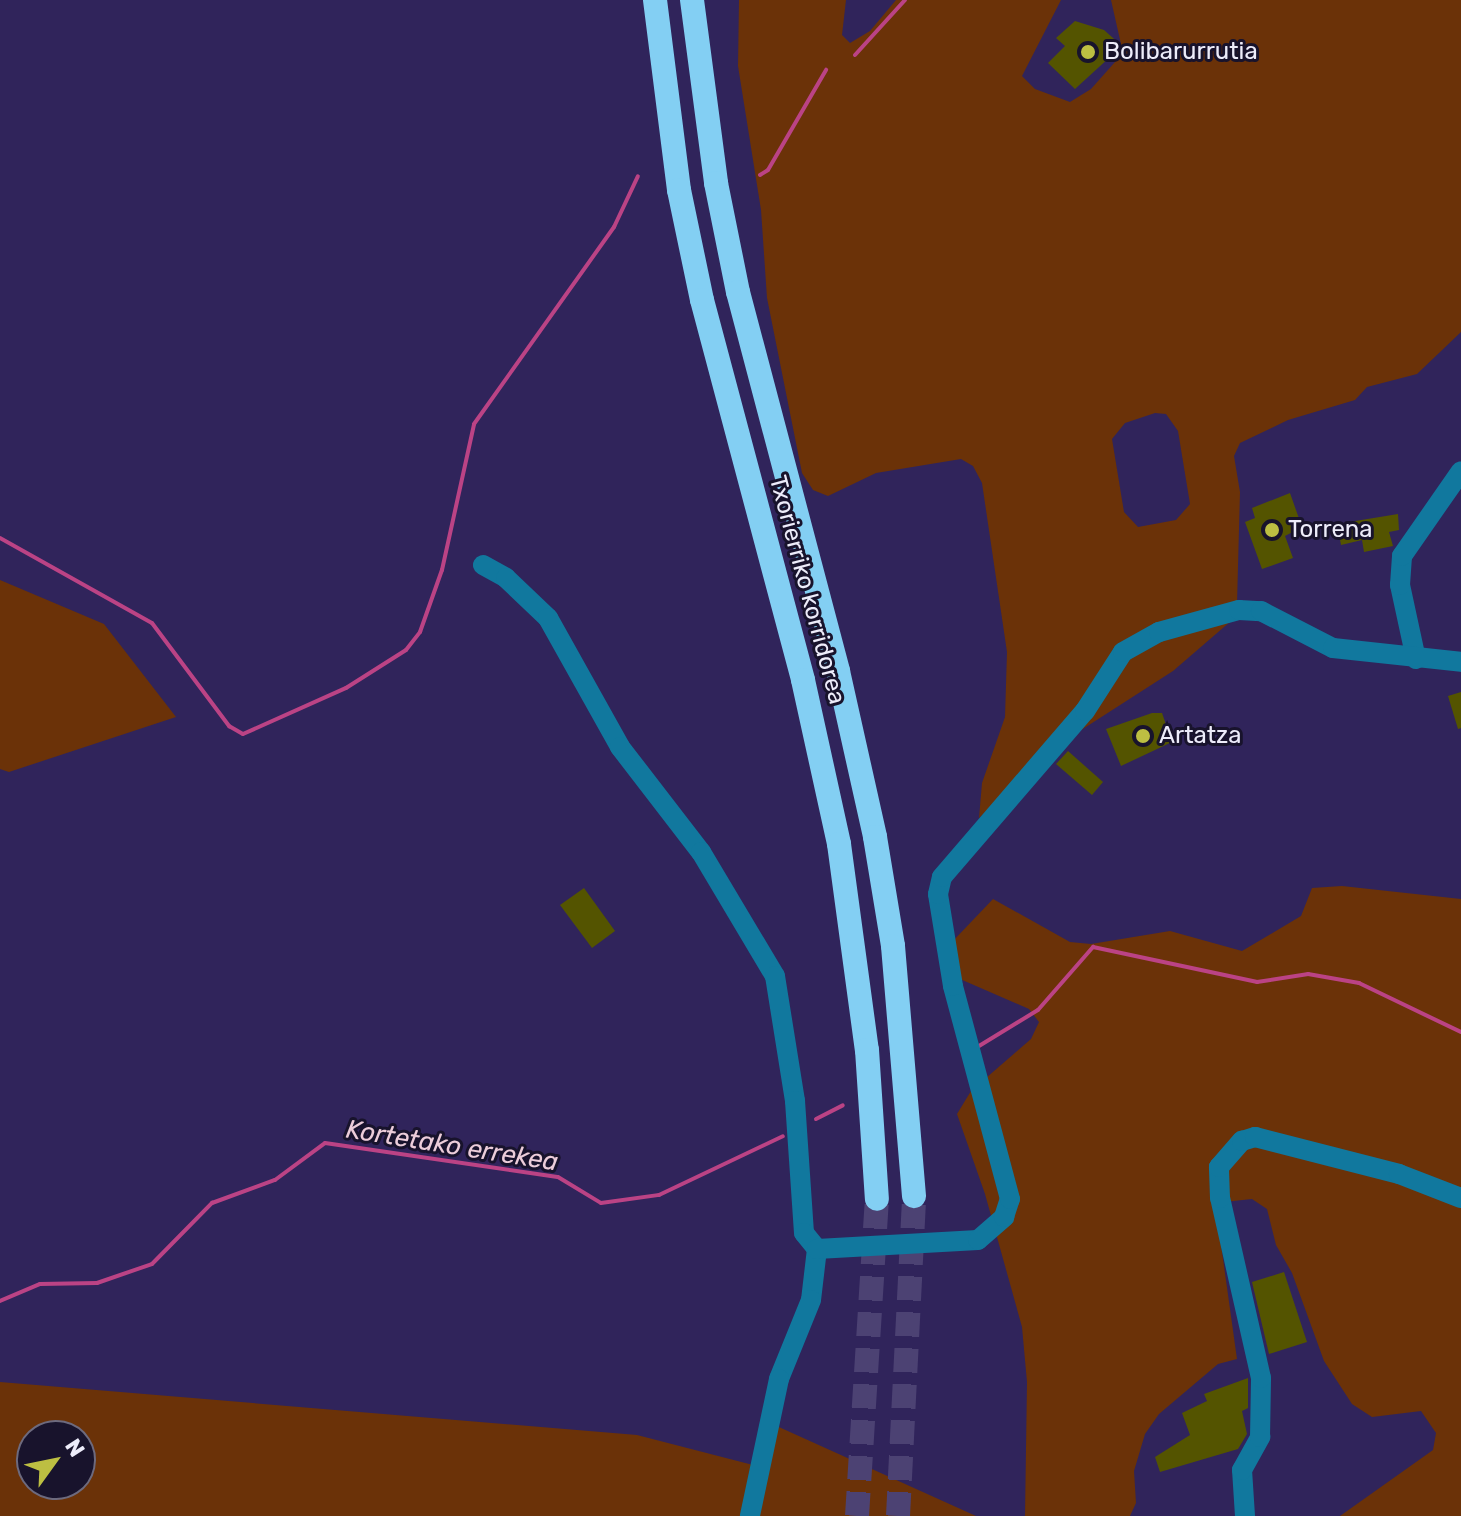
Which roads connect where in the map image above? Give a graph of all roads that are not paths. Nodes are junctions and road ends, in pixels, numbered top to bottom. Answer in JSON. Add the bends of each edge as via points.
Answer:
{"nodes":[{"id":1,"x":655,"y":0,"type":"edge"},
{"id":2,"x":692,"y":0,"type":"edge"},
{"id":3,"x":1461,"y":471,"type":"edge"},
{"id":4,"x":483,"y":565,"type":"dead end"},
{"id":5,"x":1416,"y":659,"type":"junction"},
{"id":6,"x":1461,"y":662,"type":"edge"},
{"id":7,"x":914,"y":1196,"type":"tunnel mouth"},
{"id":8,"x":1461,"y":1198,"type":"edge"},
{"id":9,"x":877,"y":1199,"type":"tunnel mouth"},
{"id":10,"x":817,"y":1249,"type":"junction"},
{"id":11,"x":750,"y":1516,"type":"edge"},
{"id":12,"x":1245,"y":1516,"type":"edge"}],
"edges":[{"from":1,"to":9,"type":"highway","name":"Txorierriko korridorea","via":[[679,190],[702,300],[803,680],[839,844],[865,1036]]},
{"from":2,"to":7,"type":"highway","name":"Txorierriko korridorea","via":[[716,183],[738,292],[842,683],[875,837],[899,1004]]},
{"from":3,"to":5,"type":"street","via":[[1402,556],[1400,585]]},
{"from":4,"to":10,"type":"street","via":[[506,578],[548,618],[620,747],[701,852],[763,949],[775,976],[795,1101],[804,1233]]},
{"from":5,"to":6,"type":"street"},
{"from":5,"to":10,"type":"street","via":[[1333,648],[1261,611],[1239,610],[1159,632],[1123,652],[1085,711],[942,877],[938,894],[953,986],[1010,1199],[1004,1217],[978,1240]]},
{"from":8,"to":12,"type":"street","via":[[1399,1174],[1255,1137],[1242,1141],[1219,1167],[1220,1198],[1261,1378],[1260,1437],[1242,1470]]},
{"from":10,"to":11,"type":"street","via":[[811,1300],[779,1379]]}]}
